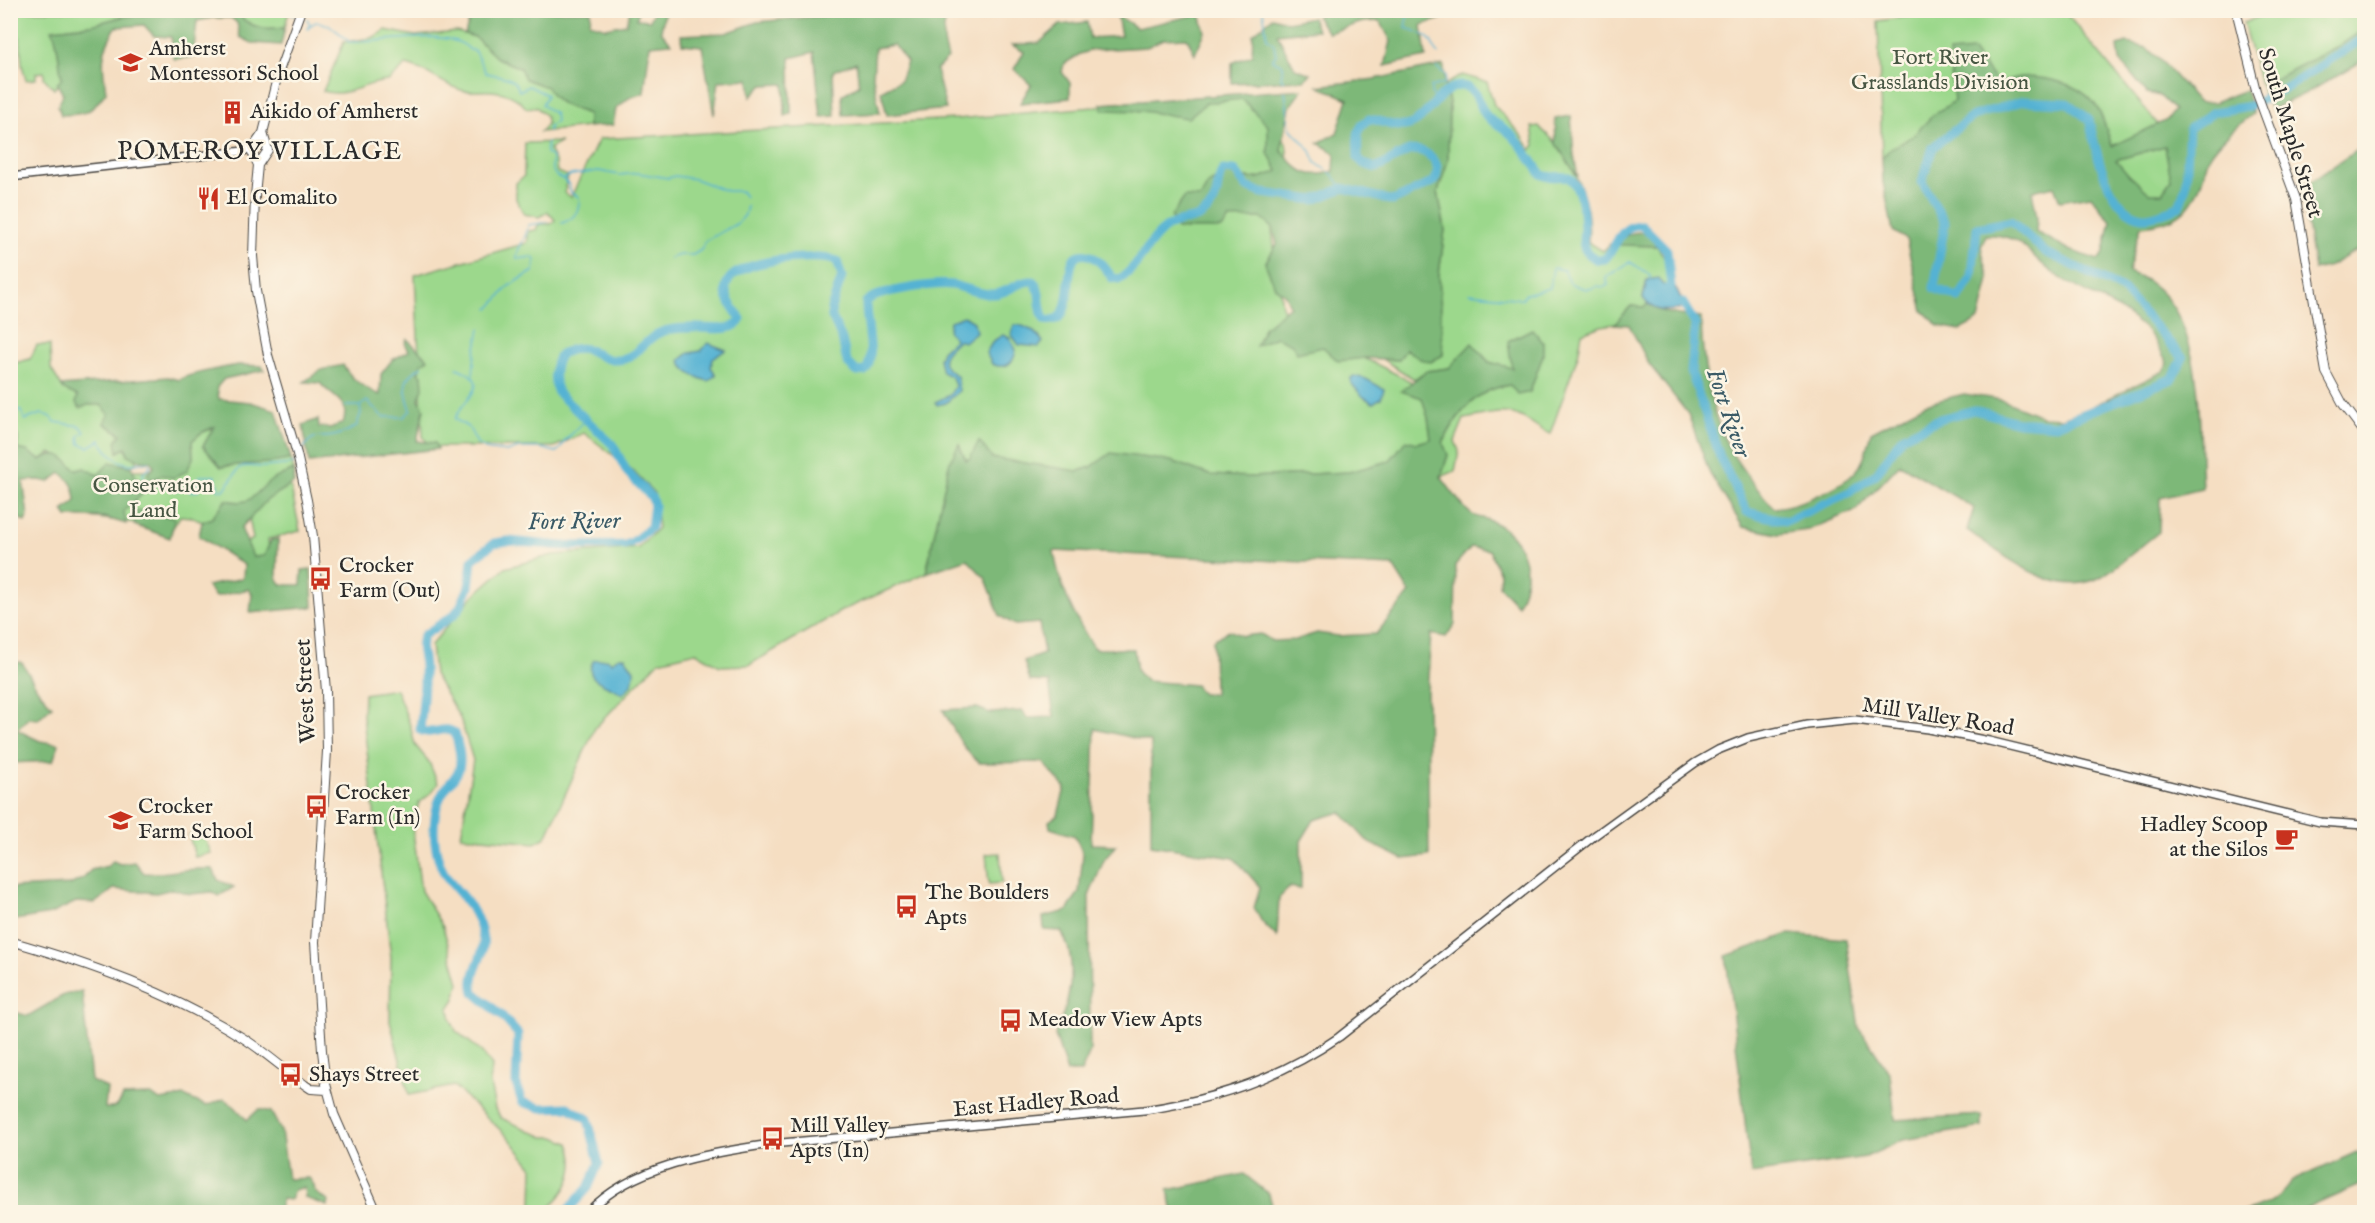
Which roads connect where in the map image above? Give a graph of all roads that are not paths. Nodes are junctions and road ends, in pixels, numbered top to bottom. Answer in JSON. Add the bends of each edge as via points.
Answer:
{"nodes":[{"id":1,"x":301,"y":10,"type":"edge"},
{"id":2,"x":2236,"y":10,"type":"edge"},
{"id":3,"x":263,"y":133,"type":"junction"},
{"id":4,"x":255,"y":144,"type":"junction"},
{"id":5,"x":266,"y":145,"type":"junction"},
{"id":6,"x":244,"y":151,"type":"junction"},
{"id":7,"x":253,"y":156,"type":"junction"},
{"id":8,"x":264,"y":158,"type":"junction"},
{"id":9,"x":258,"y":165,"type":"junction"},
{"id":10,"x":10,"y":177,"type":"edge"},
{"id":11,"x":2364,"y":432,"type":"edge"},
{"id":12,"x":2364,"y":825,"type":"edge"},
{"id":13,"x":10,"y":941,"type":"edge"},
{"id":14,"x":1456,"y":943,"type":"joint"},
{"id":15,"x":327,"y":1090,"type":"junction"},
{"id":16,"x":377,"y":1212,"type":"edge"},
{"id":17,"x":588,"y":1212,"type":"edge"}],
"edges":[{"from":1,"to":3,"type":"main road"},
{"from":2,"to":11,"type":"main road","name":"South Maple Street","via":[[2256,91],[2296,199],[2326,372]]},
{"from":3,"to":4,"type":"main road"},
{"from":3,"to":5,"type":"main road"},
{"from":4,"to":5,"type":"main road"},
{"from":4,"to":6,"type":"street"},
{"from":4,"to":7,"type":"main road","name":"West Street"},
{"from":5,"to":8,"type":"main road","via":[[268,153]]},
{"from":6,"to":7,"type":"street"},
{"from":6,"to":10,"type":"street"},
{"from":7,"to":8,"type":"main road"},
{"from":7,"to":9,"type":"main road","name":"West Street"},
{"from":8,"to":9,"type":"main road"},
{"from":9,"to":15,"type":"main road","name":"West Street","via":[[253,231],[257,304],[298,458],[313,536],[327,702],[315,950]]},
{"from":12,"to":14,"type":"street","name":"Mill Valley Road","via":[[2320,822],[1928,729],[1889,722],[1834,721],[1748,738],[1695,763]]},
{"from":13,"to":15,"type":"main road","via":[[138,984],[232,1032],[311,1089]]},
{"from":14,"to":17,"type":"street","name":"East Hadley Road","via":[[1312,1055],[1276,1074],[1216,1096],[1110,1114],[730,1150],[635,1179]]},
{"from":15,"to":16,"type":"main road","name":"West Street","via":[[339,1129]]}]}
